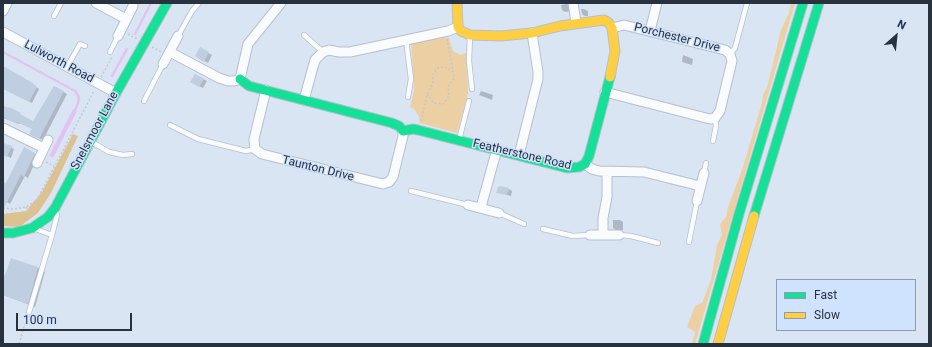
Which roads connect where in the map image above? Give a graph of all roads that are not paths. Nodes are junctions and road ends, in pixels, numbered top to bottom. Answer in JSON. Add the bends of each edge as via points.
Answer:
{"nodes":[{"id":1,"x":7,"y":3,"type":"edge"},
{"id":2,"x":61,"y":3,"type":"edge"},
{"id":3,"x":96,"y":3,"type":"edge"},
{"id":4,"x":167,"y":3,"type":"edge"},
{"id":5,"x":199,"y":3,"type":"edge"},
{"id":6,"x":281,"y":3,"type":"edge"},
{"id":7,"x":460,"y":3,"type":"edge"},
{"id":8,"x":573,"y":3,"type":"edge"},
{"id":9,"x":657,"y":3,"type":"edge"},
{"id":10,"x":747,"y":3,"type":"edge"},
{"id":11,"x":803,"y":3,"type":"edge"},
{"id":12,"x":819,"y":3,"type":"edge"},
{"id":13,"x":134,"y":4,"type":"edge"},
{"id":14,"x":3,"y":11,"type":"edge"},
{"id":15,"x":54,"y":16,"type":"dead end"},
{"id":16,"x":126,"y":19,"type":"junction"},
{"id":17,"x":576,"y":23,"type":"junction"},
{"id":18,"x":458,"y":27,"type":"junction"},
{"id":19,"x":612,"y":28,"type":"junction"},
{"id":20,"x":650,"y":31,"type":"junction"},
{"id":21,"x":3,"y":32,"type":"edge"},
{"id":22,"x":532,"y":33,"type":"junction"},
{"id":23,"x":304,"y":35,"type":"dead end"},
{"id":24,"x":470,"y":35,"type":"junction"},
{"id":25,"x":118,"y":36,"type":"joint"},
{"id":26,"x":178,"y":36,"type":"joint"},
{"id":27,"x":406,"y":40,"type":"junction"},
{"id":28,"x":85,"y":46,"type":"dead end"},
{"id":29,"x":112,"y":52,"type":"road end"},
{"id":30,"x":170,"y":52,"type":"junction"},
{"id":31,"x":323,"y":52,"type":"junction"},
{"id":32,"x":730,"y":54,"type":"junction"},
{"id":33,"x":163,"y":64,"type":"joint"},
{"id":34,"x":67,"y":67,"type":"junction"},
{"id":35,"x":240,"y":79,"type":"junction"},
{"id":36,"x":266,"y":90,"type":"junction"},
{"id":37,"x":472,"y":90,"type":"dead end"},
{"id":38,"x":116,"y":92,"type":"junction"},
{"id":39,"x":605,"y":92,"type":"junction"},
{"id":40,"x":408,"y":97,"type":"dead end"},
{"id":41,"x":304,"y":100,"type":"junction"},
{"id":42,"x":144,"y":101,"type":"dead end"},
{"id":43,"x":469,"y":101,"type":"dead end"},
{"id":44,"x":715,"y":118,"type":"junction"},
{"id":45,"x":170,"y":125,"type":"dead end"},
{"id":46,"x":3,"y":128,"type":"edge"},
{"id":47,"x":403,"y":131,"type":"junction"},
{"id":48,"x":459,"y":140,"type":"junction"},
{"id":49,"x":90,"y":141,"type":"junction"},
{"id":50,"x":713,"y":141,"type":"dead end"},
{"id":51,"x":255,"y":148,"type":"junction"},
{"id":52,"x":497,"y":149,"type":"junction"},
{"id":53,"x":132,"y":154,"type":"dead end"},
{"id":54,"x":519,"y":155,"type":"junction"},
{"id":55,"x":37,"y":163,"type":"dead end"},
{"id":56,"x":706,"y":163,"type":"dead end"},
{"id":57,"x":585,"y":164,"type":"junction"},
{"id":58,"x":607,"y":172,"type":"junction"},
{"id":59,"x":704,"y":173,"type":"joint"},
{"id":60,"x":700,"y":186,"type":"junction"},
{"id":61,"x":411,"y":191,"type":"dead end"},
{"id":62,"x":697,"y":201,"type":"joint"},
{"id":63,"x":468,"y":205,"type":"joint"},
{"id":64,"x":482,"y":207,"type":"junction"},
{"id":65,"x":55,"y":208,"type":"junction"},
{"id":66,"x":499,"y":213,"type":"joint"},
{"id":67,"x":524,"y":224,"type":"dead end"},
{"id":68,"x":32,"y":228,"type":"junction"},
{"id":69,"x":543,"y":229,"type":"dead end"},
{"id":70,"x":3,"y":233,"type":"edge"},
{"id":71,"x":52,"y":235,"type":"junction"},
{"id":72,"x":590,"y":235,"type":"joint"},
{"id":73,"x":603,"y":235,"type":"junction"},
{"id":74,"x":619,"y":235,"type":"joint"},
{"id":75,"x":689,"y":242,"type":"dead end"},
{"id":76,"x":658,"y":243,"type":"dead end"},
{"id":77,"x":29,"y":312,"type":"road end"},
{"id":78,"x":703,"y":344,"type":"edge"},
{"id":79,"x":718,"y":344,"type":"edge"}],
"edges":[{"from":1,"to":14,"type":"street"},
{"from":2,"to":15,"type":"lane"},
{"from":3,"to":16,"type":"street"},
{"from":4,"to":38,"type":"main road","name":"Snelsmoor Lane"},
{"from":5,"to":26,"type":"lane"},
{"from":6,"to":35,"type":"street","via":[[248,44]]},
{"from":7,"to":18,"type":"main road"},
{"from":8,"to":17,"type":"street"},
{"from":9,"to":20,"type":"street"},
{"from":10,"to":32,"type":"lane","via":[[735,48]]},
{"from":11,"to":78,"type":"main road","via":[[739,214]]},
{"from":12,"to":79,"type":"main road","via":[[748,235]]},
{"from":13,"to":16,"type":"street"},
{"from":16,"to":25,"type":"street"},
{"from":17,"to":19,"type":"main road","via":[[604,20]]},
{"from":17,"to":22,"type":"main road"},
{"from":18,"to":24,"type":"main road","via":[[461,32]]},
{"from":18,"to":27,"type":"street"},
{"from":19,"to":20,"type":"street","name":"Porchester Drive","via":[[624,25]]},
{"from":19,"to":39,"type":"main road","name":"Featherstone Road","via":[[614,61]]},
{"from":20,"to":32,"type":"street","name":"Porchester Drive","via":[[725,50]]},
{"from":21,"to":34,"type":"street","name":"Lulworth Road"},
{"from":22,"to":24,"type":"main road"},
{"from":22,"to":54,"type":"street","via":[[538,79]]},
{"from":23,"to":31,"type":"lane"},
{"from":24,"to":37,"type":"lane"},
{"from":25,"to":29,"type":"lane"},
{"from":26,"to":30,"type":"street"},
{"from":27,"to":31,"type":"street","via":[[350,52]]},
{"from":27,"to":40,"type":"lane","via":[[411,79]]},
{"from":28,"to":34,"type":"lane","via":[[80,44]]},
{"from":30,"to":33,"type":"street"},
{"from":30,"to":35,"type":"street","via":[[219,78],[228,81]]},
{"from":31,"to":41,"type":"street","via":[[313,67]]},
{"from":32,"to":44,"type":"street","name":"Porchester Drive","via":[[732,61],[720,111]]},
{"from":33,"to":42,"type":"lane"},
{"from":34,"to":38,"type":"street","name":"Lulworth Road"},
{"from":35,"to":36,"type":"main road","via":[[249,86]]},
{"from":36,"to":41,"type":"main road"},
{"from":36,"to":51,"type":"street","via":[[254,139]]},
{"from":38,"to":49,"type":"main road","name":"Snelsmoor Lane"},
{"from":39,"to":44,"type":"street","via":[[710,119]]},
{"from":39,"to":57,"type":"main road","name":"Featherstone Road"},
{"from":41,"to":47,"type":"main road","via":[[392,123]]},
{"from":43,"to":48,"type":"lane","name":"Featherstone Road"},
{"from":44,"to":50,"type":"lane"},
{"from":45,"to":51,"type":"lane","via":[[198,139],[246,151]]},
{"from":46,"to":55,"type":"street","via":[[46,144]]},
{"from":47,"to":48,"type":"main road","name":"Featherstone Road","via":[[413,129]]},
{"from":47,"to":51,"type":"street","name":"Taunton Drive","via":[[393,177],[383,184],[282,160],[262,154]]},
{"from":48,"to":52,"type":"main road","name":"Featherstone Road"},
{"from":49,"to":53,"type":"lane","via":[[109,152]]},
{"from":49,"to":65,"type":"main road","name":"Snelsmoor Lane"},
{"from":52,"to":54,"type":"main road","name":"Featherstone Road"},
{"from":52,"to":64,"type":"street"},
{"from":54,"to":57,"type":"main road","name":"Featherstone Road","via":[[567,168]]},
{"from":56,"to":59,"type":"lane"},
{"from":57,"to":58,"type":"street","via":[[592,169]]},
{"from":58,"to":60,"type":"street","via":[[644,172]]},
{"from":58,"to":73,"type":"street"},
{"from":59,"to":60,"type":"street"},
{"from":60,"to":62,"type":"street"},
{"from":61,"to":63,"type":"lane"},
{"from":62,"to":75,"type":"lane"},
{"from":63,"to":64,"type":"street"},
{"from":64,"to":66,"type":"street"},
{"from":65,"to":68,"type":"main road","name":"Snelsmoor Lane","via":[[48,217]]},
{"from":65,"to":71,"type":"lane","via":[[57,215]]},
{"from":66,"to":67,"type":"lane"},
{"from":68,"to":70,"type":"main road","name":"Snelsmoor Lane"},
{"from":68,"to":71,"type":"lane"},
{"from":69,"to":72,"type":"lane","via":[[573,236]]},
{"from":71,"to":77,"type":"lane"},
{"from":72,"to":73,"type":"street"},
{"from":73,"to":74,"type":"street"},
{"from":74,"to":76,"type":"lane"}]}
